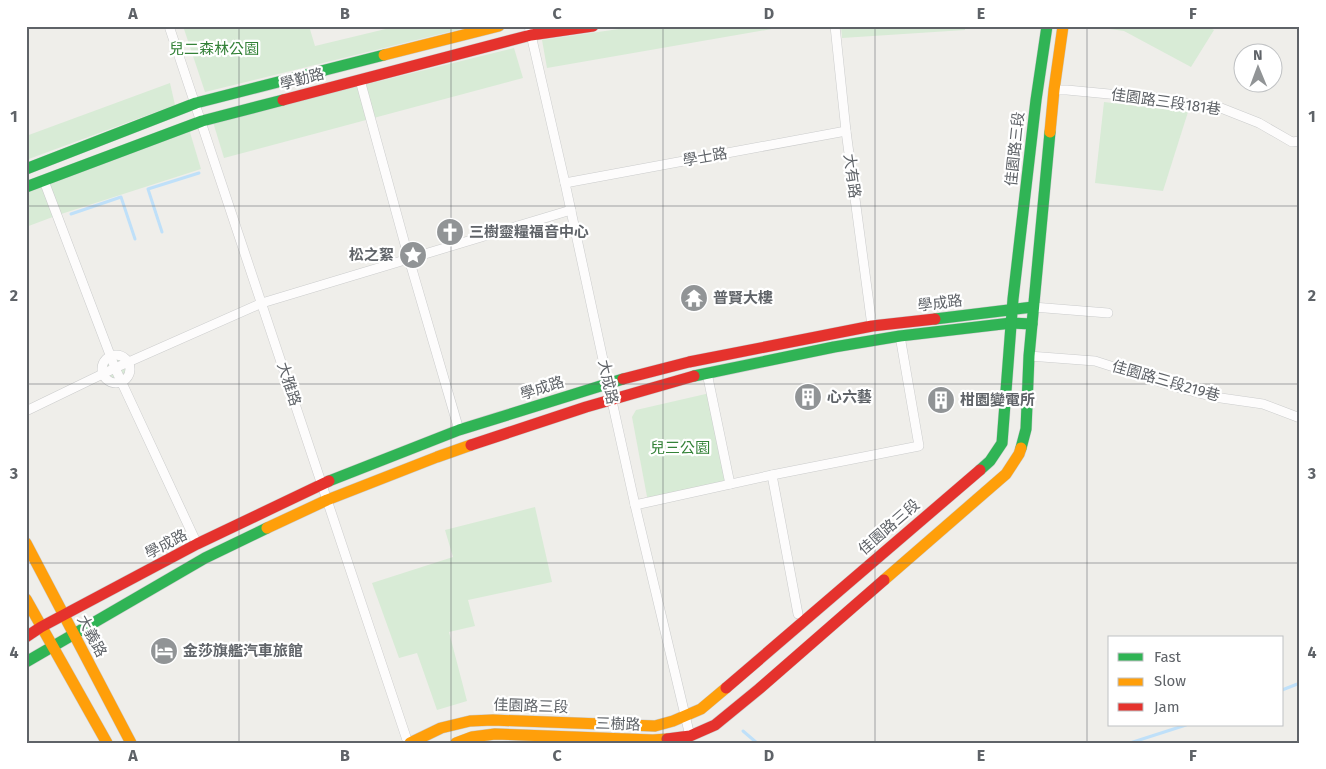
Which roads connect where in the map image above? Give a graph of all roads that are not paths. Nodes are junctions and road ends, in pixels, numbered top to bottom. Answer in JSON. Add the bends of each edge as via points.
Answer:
{"nodes":[{"id":1,"x":169,"y":26,"type":"edge"},
{"id":2,"x":498,"y":26,"type":"edge"},
{"id":3,"x":593,"y":26,"type":"edge"},
{"id":4,"x":835,"y":26,"type":"edge"},
{"id":5,"x":1047,"y":26,"type":"edge"},
{"id":6,"x":1063,"y":26,"type":"edge"},
{"id":7,"x":530,"y":31,"type":"edge"},
{"id":8,"x":360,"y":80,"type":"junction"},
{"id":9,"x":1054,"y":90,"type":"junction"},
{"id":10,"x":196,"y":103,"type":"junction"},
{"id":11,"x":202,"y":121,"type":"junction"},
{"id":12,"x":846,"y":131,"type":"junction"},
{"id":13,"x":1300,"y":141,"type":"edge"},
{"id":14,"x":26,"y":169,"type":"edge"},
{"id":15,"x":44,"y":180,"type":"junction"},
{"id":16,"x":565,"y":183,"type":"junction"},
{"id":17,"x":26,"y":187,"type":"edge"},
{"id":18,"x":571,"y":210,"type":"junction"},
{"id":19,"x":409,"y":259,"type":"junction"},
{"id":20,"x":262,"y":303,"type":"junction"},
{"id":21,"x":1033,"y":307,"type":"junction"},
{"id":22,"x":1012,"y":309,"type":"junction"},
{"id":23,"x":1108,"y":314,"type":"dead end"},
{"id":24,"x":1011,"y":323,"type":"junction"},
{"id":25,"x":1032,"y":324,"type":"junction"},
{"id":26,"x":872,"y":326,"type":"junction"},
{"id":27,"x":900,"y":336,"type":"junction"},
{"id":28,"x":111,"y":356,"type":"junction"},
{"id":29,"x":1029,"y":356,"type":"junction"},
{"id":30,"x":129,"y":362,"type":"junction"},
{"id":31,"x":116,"y":368,"type":"junction"},
{"id":32,"x":707,"y":373,"type":"junction"},
{"id":33,"x":103,"y":374,"type":"junction"},
{"id":34,"x":122,"y":381,"type":"junction"},
{"id":35,"x":608,"y":383,"type":"junction"},
{"id":36,"x":612,"y":399,"type":"junction"},
{"id":37,"x":26,"y":411,"type":"edge"},
{"id":38,"x":1300,"y":418,"type":"edge"},
{"id":39,"x":459,"y":430,"type":"junction"},
{"id":40,"x":772,"y":474,"type":"junction"},
{"id":41,"x":322,"y":484,"type":"junction"},
{"id":42,"x":730,"y":484,"type":"junction"},
{"id":43,"x":327,"y":500,"type":"junction"},
{"id":44,"x":635,"y":504,"type":"junction"},
{"id":45,"x":26,"y":543,"type":"edge"},
{"id":46,"x":197,"y":544,"type":"junction"},
{"id":47,"x":26,"y":599,"type":"edge"},
{"id":48,"x":798,"y":614,"type":"dead end"},
{"id":49,"x":64,"y":616,"type":"junction"},
{"id":50,"x":41,"y":627,"type":"junction"},
{"id":51,"x":74,"y":634,"type":"junction"},
{"id":52,"x":26,"y":637,"type":"edge"},
{"id":53,"x":52,"y":646,"type":"junction"},
{"id":54,"x":26,"y":662,"type":"edge"},
{"id":55,"x":685,"y":717,"type":"junction"},
{"id":56,"x":690,"y":736,"type":"junction"},
{"id":57,"x":107,"y":743,"type":"edge"},
{"id":58,"x":131,"y":743,"type":"edge"},
{"id":59,"x":409,"y":743,"type":"edge"},
{"id":60,"x":456,"y":743,"type":"edge"}],
"edges":[{"from":1,"to":10,"type":"street","name":"大雅路"},
{"from":2,"to":10,"type":"street","name":"學勤路"},
{"from":3,"to":7,"type":"street","name":"學勤路"},
{"from":4,"to":12,"type":"street","name":"大有路"},
{"from":5,"to":22,"type":"street","name":"佳園路三段"},
{"from":6,"to":9,"type":"street"},
{"from":7,"to":8,"type":"street","name":"學勤路"},
{"from":7,"to":16,"type":"street","name":"大成路"},
{"from":8,"to":11,"type":"street","name":"學勤路"},
{"from":8,"to":19,"type":"street"},
{"from":9,"to":13,"type":"street","name":"佳園路三段181巷","via":[[1221,108],[1259,123],[1292,142]]},
{"from":9,"to":21,"type":"street"},
{"from":10,"to":11,"type":"street","name":"大雅路"},
{"from":10,"to":14,"type":"street","name":"學勤路"},
{"from":11,"to":15,"type":"street","name":"學勤路"},
{"from":11,"to":20,"type":"street","name":"大雅路"},
{"from":12,"to":16,"type":"street","name":"學士路"},
{"from":12,"to":26,"type":"street","name":"大有路"},
{"from":15,"to":17,"type":"street","name":"學勤路"},
{"from":15,"to":28,"type":"street"},
{"from":16,"to":18,"type":"street","name":"大成路"},
{"from":18,"to":19,"type":"street"},
{"from":18,"to":35,"type":"street","name":"大成路"},
{"from":19,"to":20,"type":"street"},
{"from":19,"to":39,"type":"street"},
{"from":20,"to":30,"type":"street"},
{"from":20,"to":41,"type":"street","name":"大雅路"},
{"from":21,"to":22,"type":"street","name":"學成路"},
{"from":21,"to":23,"type":"street","name":"學成路"},
{"from":21,"to":25,"type":"street"},
{"from":22,"to":24,"type":"street","name":"佳園路三段"},
{"from":22,"to":26,"type":"street","name":"學成路"},
{"from":24,"to":25,"type":"street","name":"學成路"},
{"from":24,"to":27,"type":"street","name":"學成路"},
{"from":24,"to":55,"type":"street","name":"佳園路三段","via":[[1002,442],[990,461],[701,709]]},
{"from":25,"to":29,"type":"street"},
{"from":26,"to":35,"type":"street","name":"學成路","via":[[688,362]]},
{"from":27,"to":32,"type":"street","name":"學成路"},
{"from":27,"to":40,"type":"street","via":[[920,446]]},
{"from":28,"to":30,"type":"street","via":[[120,355]]},
{"from":28,"to":31,"type":"street"},
{"from":28,"to":33,"type":"street","via":[[103,363]]},
{"from":29,"to":38,"type":"street","name":"佳園路三段219巷","via":[[1095,361],[1214,397],[1263,404]]},
{"from":29,"to":56,"type":"street","via":[[1026,429],[1019,454],[1006,474],[716,725]]},
{"from":30,"to":31,"type":"street"},
{"from":30,"to":34,"type":"street","via":[[129,375]]},
{"from":31,"to":33,"type":"street"},
{"from":31,"to":34,"type":"street"},
{"from":32,"to":36,"type":"street","name":"學成路"},
{"from":32,"to":42,"type":"street"},
{"from":33,"to":34,"type":"street","via":[[107,380]]},
{"from":33,"to":37,"type":"street"},
{"from":34,"to":46,"type":"street"},
{"from":35,"to":36,"type":"street","name":"大成路"},
{"from":35,"to":39,"type":"street","name":"學成路"},
{"from":36,"to":43,"type":"street","name":"學成路","via":[[437,457]]},
{"from":36,"to":44,"type":"street","name":"大成路"},
{"from":39,"to":41,"type":"street","name":"學成路"},
{"from":40,"to":42,"type":"street"},
{"from":40,"to":48,"type":"street"},
{"from":41,"to":43,"type":"street","name":"大雅路"},
{"from":41,"to":46,"type":"street","name":"學成路"},
{"from":42,"to":44,"type":"street"},
{"from":43,"to":51,"type":"street","name":"學成路","via":[[205,558]]},
{"from":43,"to":59,"type":"street","name":"大雅路"},
{"from":44,"to":55,"type":"street","name":"大成路"},
{"from":45,"to":49,"type":"street","name":"大義路"},
{"from":46,"to":49,"type":"street","name":"學成路"},
{"from":47,"to":50,"type":"street"},
{"from":49,"to":50,"type":"street","name":"學成路"},
{"from":49,"to":51,"type":"street","name":"大義路"},
{"from":50,"to":52,"type":"street","name":"學成路"},
{"from":50,"to":53,"type":"street"},
{"from":51,"to":53,"type":"street","name":"學成路"},
{"from":51,"to":58,"type":"street","name":"大義路"},
{"from":53,"to":54,"type":"street","name":"學成路"},
{"from":53,"to":57,"type":"street"},
{"from":55,"to":56,"type":"street","name":"大成路"},
{"from":55,"to":59,"type":"street","name":"佳園路三段","via":[[655,726],[470,721],[441,728]]},
{"from":56,"to":60,"type":"street","name":"三樹路","via":[[653,740],[495,734]]}]}
